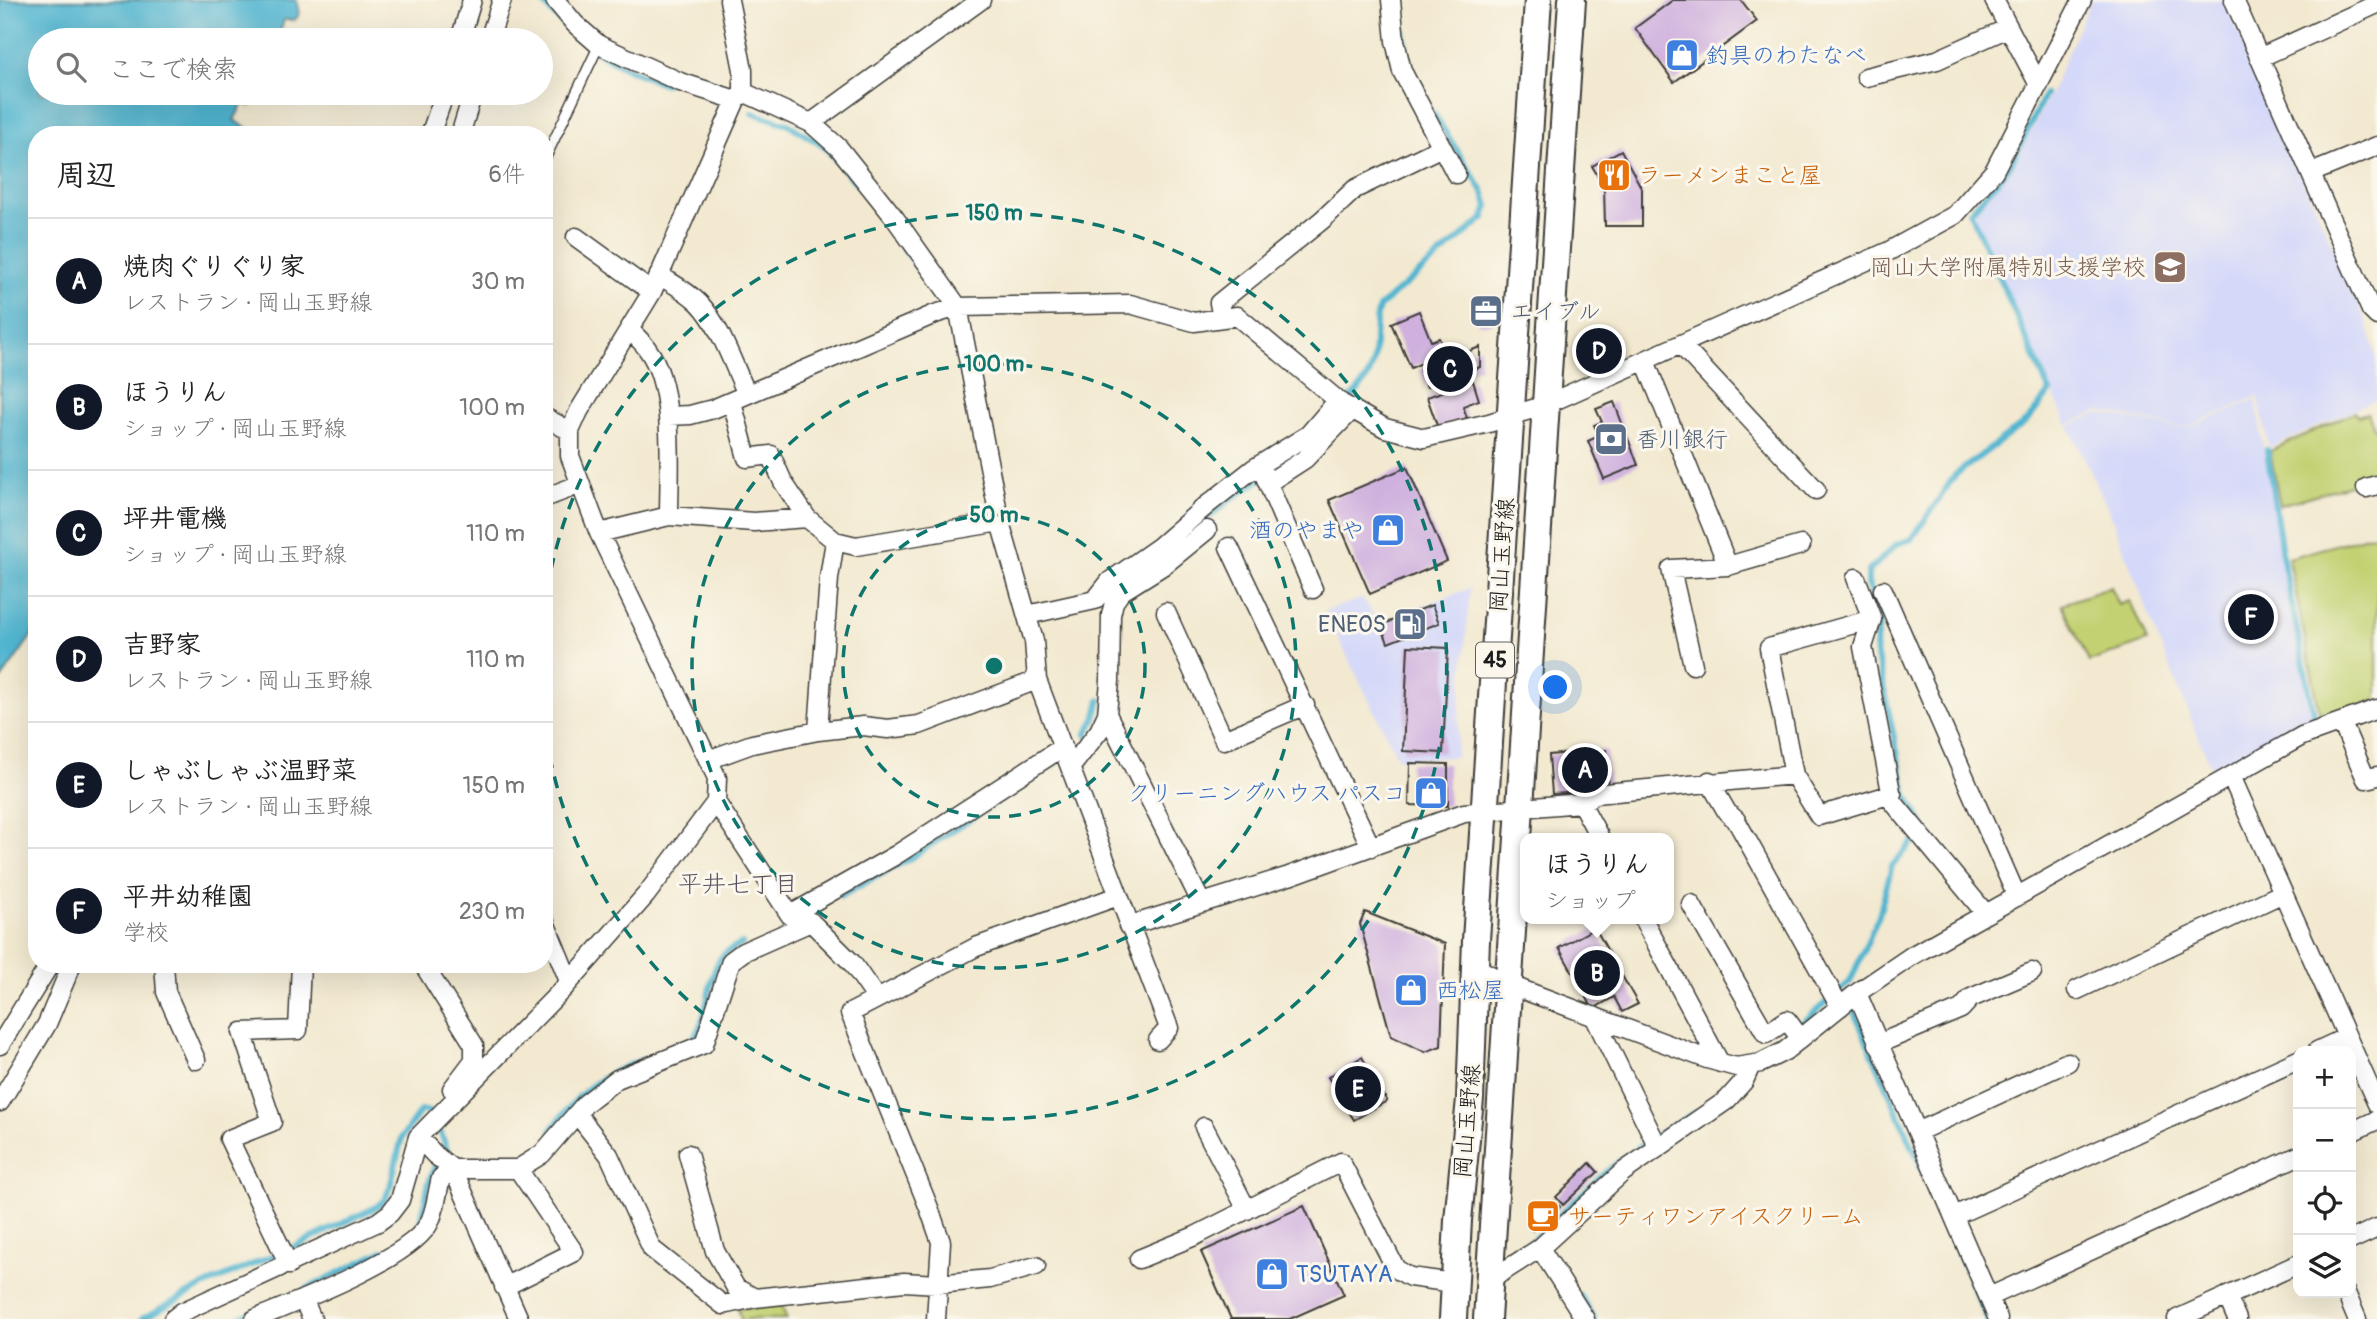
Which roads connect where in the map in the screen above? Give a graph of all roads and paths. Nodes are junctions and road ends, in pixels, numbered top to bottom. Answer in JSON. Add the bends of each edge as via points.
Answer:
{"nodes":[{"id":1,"x":472,"y":0,"type":"edge"},
{"id":2,"x":502,"y":0,"type":"edge"},
{"id":3,"x":555,"y":0,"type":"edge"},
{"id":4,"x":729,"y":0,"type":"edge"},
{"id":5,"x":981,"y":0,"type":"edge"},
{"id":6,"x":1391,"y":0,"type":"edge"},
{"id":7,"x":1538,"y":0,"type":"edge"},
{"id":8,"x":1572,"y":0,"type":"edge"},
{"id":9,"x":1994,"y":0,"type":"edge"},
{"id":10,"x":2082,"y":0,"type":"edge"},
{"id":11,"x":2234,"y":0,"type":"edge"},
{"id":12,"x":2377,"y":4,"type":"edge"},
{"id":13,"x":464,"y":28,"type":"edge"},
{"id":14,"x":493,"y":28,"type":"edge"},
{"id":15,"x":2008,"y":28,"type":"junction"},
{"id":16,"x":597,"y":50,"type":"junction"},
{"id":17,"x":2259,"y":58,"type":"junction"},
{"id":18,"x":1866,"y":78,"type":"dead end"},
{"id":19,"x":2039,"y":85,"type":"junction"},
{"id":20,"x":740,"y":96,"type":"junction"},
{"id":21,"x":440,"y":105,"type":"edge"},
{"id":22,"x":469,"y":105,"type":"edge"},
{"id":23,"x":811,"y":123,"type":"junction"},
{"id":24,"x":433,"y":126,"type":"edge"},
{"id":25,"x":463,"y":126,"type":"edge"},
{"id":26,"x":553,"y":142,"type":"edge"},
{"id":27,"x":2377,"y":146,"type":"edge"},
{"id":28,"x":1442,"y":147,"type":"junction"},
{"id":29,"x":2311,"y":173,"type":"junction"},
{"id":30,"x":1455,"y":174,"type":"dead end"},
{"id":31,"x":576,"y":237,"type":"dead end"},
{"id":32,"x":655,"y":283,"type":"junction"},
{"id":33,"x":958,"y":307,"type":"junction"},
{"id":34,"x":2377,"y":316,"type":"edge"},
{"id":35,"x":1222,"y":318,"type":"junction"},
{"id":36,"x":629,"y":329,"type":"junction"},
{"id":37,"x":1681,"y":345,"type":"junction"},
{"id":38,"x":1645,"y":361,"type":"junction"},
{"id":39,"x":740,"y":398,"type":"junction"},
{"id":40,"x":1345,"y":404,"type":"junction"},
{"id":41,"x":1545,"y":405,"type":"junction"},
{"id":42,"x":668,"y":416,"type":"junction"},
{"id":43,"x":1512,"y":416,"type":"junction"},
{"id":44,"x":553,"y":422,"type":"edge"},
{"id":45,"x":570,"y":431,"type":"junction"},
{"id":46,"x":1264,"y":475,"type":"junction"},
{"id":47,"x":581,"y":484,"type":"junction"},
{"id":48,"x":1816,"y":490,"type":"dead end"},
{"id":49,"x":553,"y":495,"type":"edge"},
{"id":50,"x":669,"y":516,"type":"junction"},
{"id":51,"x":807,"y":518,"type":"junction"},
{"id":52,"x":1000,"y":522,"type":"junction"},
{"id":53,"x":1207,"y":530,"type":"dead end"},
{"id":54,"x":599,"y":533,"type":"junction"},
{"id":55,"x":835,"y":541,"type":"junction"},
{"id":56,"x":1801,"y":545,"type":"dead end"},
{"id":57,"x":1229,"y":547,"type":"dead end"},
{"id":58,"x":1171,"y":548,"type":"junction"},
{"id":59,"x":1728,"y":566,"type":"junction"},
{"id":60,"x":1856,"y":578,"type":"dead end"},
{"id":61,"x":1313,"y":589,"type":"dead end"},
{"id":62,"x":1883,"y":590,"type":"dead end"},
{"id":63,"x":1166,"y":612,"type":"dead end"},
{"id":64,"x":1027,"y":615,"type":"junction"},
{"id":65,"x":1872,"y":619,"type":"junction"},
{"id":66,"x":1693,"y":665,"type":"dead end"},
{"id":67,"x":1037,"y":680,"type":"junction"},
{"id":68,"x":1305,"y":705,"type":"junction"},
{"id":69,"x":2377,"y":709,"type":"edge"},
{"id":70,"x":1107,"y":714,"type":"junction"},
{"id":71,"x":2342,"y":723,"type":"junction"},
{"id":72,"x":818,"y":731,"type":"junction"},
{"id":73,"x":1063,"y":747,"type":"junction"},
{"id":74,"x":708,"y":760,"type":"junction"},
{"id":75,"x":1071,"y":767,"type":"junction"},
{"id":76,"x":1794,"y":775,"type":"junction"},
{"id":77,"x":2231,"y":776,"type":"junction"},
{"id":78,"x":2377,"y":776,"type":"edge"},
{"id":79,"x":1709,"y":781,"type":"junction"},
{"id":80,"x":1892,"y":794,"type":"junction"},
{"id":81,"x":716,"y":802,"type":"junction"},
{"id":82,"x":1581,"y":803,"type":"junction"},
{"id":83,"x":1520,"y":809,"type":"junction"},
{"id":84,"x":1485,"y":812,"type":"junction"},
{"id":85,"x":1597,"y":833,"type":"edge"},
{"id":86,"x":1371,"y":847,"type":"junction"},
{"id":87,"x":2283,"y":893,"type":"junction"},
{"id":88,"x":1118,"y":896,"type":"junction"},
{"id":89,"x":2017,"y":897,"type":"junction"},
{"id":90,"x":1201,"y":902,"type":"junction"},
{"id":91,"x":1691,"y":904,"type":"dead end"},
{"id":92,"x":1986,"y":914,"type":"junction"},
{"id":93,"x":790,"y":915,"type":"junction"},
{"id":94,"x":811,"y":922,"type":"junction"},
{"id":95,"x":1646,"y":924,"type":"edge"},
{"id":96,"x":1128,"y":926,"type":"junction"},
{"id":97,"x":553,"y":942,"type":"edge"},
{"id":98,"x":1475,"y":967,"type":"junction"},
{"id":99,"x":2032,"y":972,"type":"dead end"},
{"id":100,"x":44,"y":973,"type":"edge"},
{"id":101,"x":68,"y":973,"type":"edge"},
{"id":102,"x":165,"y":973,"type":"edge"},
{"id":103,"x":300,"y":973,"type":"edge"},
{"id":104,"x":429,"y":973,"type":"edge"},
{"id":105,"x":569,"y":981,"type":"junction"},
{"id":106,"x":1510,"y":985,"type":"junction"},
{"id":107,"x":2077,"y":990,"type":"dead end"},
{"id":108,"x":1844,"y":998,"type":"junction"},
{"id":109,"x":877,"y":999,"type":"junction"},
{"id":110,"x":1594,"y":1016,"type":"junction"},
{"id":111,"x":1796,"y":1032,"type":"junction"},
{"id":112,"x":2347,"y":1037,"type":"junction"},
{"id":113,"x":1158,"y":1041,"type":"dead end"},
{"id":114,"x":1878,"y":1044,"type":"junction"},
{"id":115,"x":0,"y":1045,"type":"edge"},
{"id":116,"x":2328,"y":1046,"type":"edge"},
{"id":117,"x":195,"y":1060,"type":"dead end"},
{"id":118,"x":2068,"y":1062,"type":"dead end"},
{"id":119,"x":2293,"y":1062,"type":"edge"},
{"id":120,"x":1720,"y":1063,"type":"junction"},
{"id":121,"x":1751,"y":1065,"type":"junction"},
{"id":122,"x":0,"y":1102,"type":"edge"},
{"id":123,"x":2377,"y":1104,"type":"edge"},
{"id":124,"x":449,"y":1106,"type":"junction"},
{"id":125,"x":577,"y":1114,"type":"junction"},
{"id":126,"x":2377,"y":1120,"type":"edge"},
{"id":127,"x":1203,"y":1127,"type":"dead end"},
{"id":128,"x":2356,"y":1130,"type":"edge"},
{"id":129,"x":1917,"y":1132,"type":"junction"},
{"id":130,"x":418,"y":1138,"type":"junction"},
{"id":131,"x":1655,"y":1141,"type":"junction"},
{"id":132,"x":688,"y":1154,"type":"dead end"},
{"id":133,"x":2293,"y":1158,"type":"edge"},
{"id":134,"x":453,"y":1169,"type":"junction"},
{"id":135,"x":518,"y":1170,"type":"junction"},
{"id":136,"x":1247,"y":1210,"type":"junction"},
{"id":137,"x":1954,"y":1216,"type":"junction"},
{"id":138,"x":2377,"y":1228,"type":"edge"},
{"id":139,"x":2356,"y":1238,"type":"edge"},
{"id":140,"x":1540,"y":1248,"type":"junction"},
{"id":141,"x":1139,"y":1259,"type":"dead end"},
{"id":142,"x":289,"y":1265,"type":"junction"},
{"id":143,"x":1036,"y":1266,"type":"dead end"},
{"id":144,"x":2293,"y":1266,"type":"edge"},
{"id":145,"x":1490,"y":1280,"type":"junction"},
{"id":146,"x":1454,"y":1283,"type":"junction"},
{"id":147,"x":937,"y":1284,"type":"junction"},
{"id":148,"x":504,"y":1287,"type":"junction"},
{"id":149,"x":2227,"y":1296,"type":"junction"},
{"id":150,"x":1989,"y":1297,"type":"junction"},
{"id":151,"x":755,"y":1298,"type":"junction"},
{"id":152,"x":2348,"y":1298,"type":"edge"},
{"id":153,"x":303,"y":1299,"type":"junction"},
{"id":154,"x":173,"y":1319,"type":"edge"},
{"id":155,"x":255,"y":1319,"type":"edge"},
{"id":156,"x":312,"y":1319,"type":"edge"},
{"id":157,"x":519,"y":1319,"type":"edge"},
{"id":158,"x":936,"y":1319,"type":"edge"},
{"id":159,"x":1453,"y":1319,"type":"edge"},
{"id":160,"x":1487,"y":1319,"type":"edge"},
{"id":161,"x":1585,"y":1319,"type":"edge"},
{"id":162,"x":1998,"y":1319,"type":"edge"},
{"id":163,"x":2177,"y":1319,"type":"edge"},
{"id":164,"x":2237,"y":1319,"type":"edge"},
{"id":165,"x":2357,"y":1319,"type":"edge"}],
"edges":[{"from":1,"to":13,"type":"street"},
{"from":2,"to":14,"type":"street"},
{"from":3,"to":16,"type":"street"},
{"from":4,"to":20,"type":"street","via":[[743,70]]},
{"from":5,"to":23,"type":"street"},
{"from":6,"to":28,"type":"street","via":[[1402,71]]},
{"from":7,"to":43,"type":"main road","name":"岡山玉野線","number":"45"},
{"from":8,"to":41,"type":"main road","name":"岡山玉野線","number":"45"},
{"from":9,"to":15,"type":"street"},
{"from":10,"to":19,"type":"street"},
{"from":11,"to":17,"type":"street"},
{"from":12,"to":17,"type":"street"},
{"from":15,"to":18,"type":"street","via":[[1937,60]]},
{"from":15,"to":19,"type":"street"},
{"from":16,"to":20,"type":"street","via":[[680,82]]},
{"from":16,"to":26,"type":"lane"},
{"from":17,"to":29,"type":"street"},
{"from":19,"to":37,"type":"street","via":[[1994,170],[1955,215],[1889,251]]},
{"from":20,"to":23,"type":"street"},
{"from":20,"to":32,"type":"street"},
{"from":21,"to":24,"type":"street"},
{"from":22,"to":25,"type":"street"},
{"from":23,"to":33,"type":"street","via":[[839,148]]},
{"from":27,"to":29,"type":"street"},
{"from":28,"to":30,"type":"street"},
{"from":28,"to":35,"type":"street","via":[[1355,189],[1219,303]]},
{"from":29,"to":34,"type":"street"},
{"from":31,"to":32,"type":"street"},
{"from":32,"to":36,"type":"street"},
{"from":32,"to":39,"type":"street","via":[[688,293],[702,305],[712,319]]},
{"from":33,"to":35,"type":"street","via":[[1130,304],[1194,322]]},
{"from":33,"to":39,"type":"street"},
{"from":33,"to":52,"type":"street"},
{"from":35,"to":40,"type":"street","via":[[1237,316]]},
{"from":36,"to":42,"type":"street","via":[[649,350],[659,371]]},
{"from":36,"to":45,"type":"street"},
{"from":37,"to":38,"type":"street"},
{"from":37,"to":48,"type":"street"},
{"from":38,"to":41,"type":"street"},
{"from":38,"to":59,"type":"street"},
{"from":39,"to":42,"type":"street","via":[[690,415]]},
{"from":39,"to":51,"type":"street","via":[[747,458],[771,455]]},
{"from":40,"to":43,"type":"street","via":[[1385,428],[1424,438]]},
{"from":40,"to":46,"type":"street"},
{"from":41,"to":43,"type":"street"},
{"from":41,"to":83,"type":"main road","name":"岡山玉野線","number":"45"},
{"from":42,"to":50,"type":"street"},
{"from":43,"to":84,"type":"main road","name":"岡山玉野線","number":"45"},
{"from":44,"to":45,"type":"street"},
{"from":45,"to":47,"type":"street","via":[[570,456]]},
{"from":46,"to":58,"type":"street","via":[[1207,505]]},
{"from":46,"to":61,"type":"street"},
{"from":47,"to":49,"type":"street"},
{"from":47,"to":54,"type":"street"},
{"from":50,"to":51,"type":"street","via":[[754,522]]},
{"from":50,"to":54,"type":"street"},
{"from":51,"to":55,"type":"street"},
{"from":52,"to":55,"type":"street","via":[[856,546]]},
{"from":52,"to":64,"type":"street"},
{"from":53,"to":58,"type":"street"},
{"from":54,"to":74,"type":"street"},
{"from":55,"to":72,"type":"street"},
{"from":56,"to":59,"type":"street"},
{"from":57,"to":68,"type":"street"},
{"from":58,"to":64,"type":"street","via":[[1110,581],[1096,600]]},
{"from":58,"to":70,"type":"street","via":[[1114,601]]},
{"from":59,"to":66,"type":"street","via":[[1671,569]]},
{"from":60,"to":65,"type":"street"},
{"from":62,"to":89,"type":"street"},
{"from":63,"to":68,"type":"street","via":[[1224,740]]},
{"from":64,"to":67,"type":"street"},
{"from":65,"to":76,"type":"street","via":[[1769,648]]},
{"from":65,"to":80,"type":"street","via":[[1863,648]]},
{"from":67,"to":72,"type":"street","via":[[919,725]]},
{"from":67,"to":73,"type":"street"},
{"from":68,"to":86,"type":"street"},
{"from":69,"to":71,"type":"street"},
{"from":70,"to":75,"type":"street"},
{"from":70,"to":90,"type":"street"},
{"from":71,"to":77,"type":"street","via":[[2302,736]]},
{"from":71,"to":78,"type":"street","via":[[2366,779]]},
{"from":72,"to":74,"type":"street","via":[[752,744]]},
{"from":73,"to":75,"type":"street"},
{"from":73,"to":93,"type":"street","via":[[896,855]]},
{"from":74,"to":81,"type":"street","via":[[716,778]]},
{"from":75,"to":88,"type":"street"},
{"from":76,"to":79,"type":"street"},
{"from":76,"to":80,"type":"street","via":[[1819,816]]},
{"from":77,"to":87,"type":"street"},
{"from":77,"to":89,"type":"street"},
{"from":79,"to":82,"type":"street","via":[[1595,794]]},
{"from":79,"to":108,"type":"street"},
{"from":80,"to":92,"type":"street","via":[[1918,834]]},
{"from":81,"to":93,"type":"street"},
{"from":81,"to":105,"type":"street","via":[[646,895]]},
{"from":82,"to":83,"type":"street"},
{"from":82,"to":85,"type":"street"},
{"from":83,"to":84,"type":"street"},
{"from":83,"to":106,"type":"main road","name":"岡山玉野線","number":"45"},
{"from":84,"to":86,"type":"street","via":[[1464,813]]},
{"from":84,"to":98,"type":"main road","name":"岡山玉野線","number":"45"},
{"from":86,"to":90,"type":"street"},
{"from":87,"to":107,"type":"street"},
{"from":87,"to":112,"type":"street"},
{"from":88,"to":96,"type":"street"},
{"from":88,"to":109,"type":"street","via":[[976,947]]},
{"from":89,"to":92,"type":"street"},
{"from":90,"to":96,"type":"street"},
{"from":91,"to":111,"type":"street","via":[[1766,1034],[1787,1020]]},
{"from":92,"to":108,"type":"street"},
{"from":93,"to":94,"type":"street"},
{"from":94,"to":109,"type":"street","via":[[852,963]]},
{"from":94,"to":125,"type":"street","via":[[732,961],[704,1044],[617,1079]]},
{"from":95,"to":120,"type":"street"},
{"from":96,"to":113,"type":"street","via":[[1169,1028]]},
{"from":97,"to":105,"type":"street"},
{"from":98,"to":106,"type":"street"},
{"from":98,"to":146,"type":"main road","name":"岡山玉野線","number":"45","via":[[1470,1099]]},
{"from":99,"to":114,"type":"street"},
{"from":100,"to":115,"type":"street"},
{"from":101,"to":122,"type":"street","via":[[47,1024]]},
{"from":102,"to":117,"type":"street","via":[[166,992]]},
{"from":103,"to":142,"type":"street","via":[[298,1030],[242,1032],[272,1122],[229,1139]]},
{"from":104,"to":124,"type":"street","via":[[474,1045],[474,1060],[447,1098]]},
{"from":105,"to":124,"type":"street"},
{"from":106,"to":110,"type":"street"},
{"from":106,"to":145,"type":"main road","name":"岡山玉野線","number":"45"},
{"from":108,"to":111,"type":"street"},
{"from":108,"to":114,"type":"street"},
{"from":109,"to":147,"type":"street","via":[[850,1013],[941,1242]]},
{"from":110,"to":120,"type":"street"},
{"from":110,"to":131,"type":"street"},
{"from":111,"to":121,"type":"street","via":[[1785,1051]]},
{"from":112,"to":116,"type":"street"},
{"from":112,"to":123,"type":"street"},
{"from":114,"to":129,"type":"street"},
{"from":118,"to":129,"type":"street"},
{"from":119,"to":137,"type":"street"},
{"from":120,"to":121,"type":"street"},
{"from":121,"to":131,"type":"street","via":[[1727,1100]]},
{"from":124,"to":130,"type":"street"},
{"from":125,"to":135,"type":"street","via":[[542,1154]]},
{"from":125,"to":151,"type":"street","via":[[609,1154],[652,1249],[723,1304]]},
{"from":126,"to":128,"type":"street"},
{"from":127,"to":136,"type":"street"},
{"from":129,"to":137,"type":"street"},
{"from":130,"to":134,"type":"street"},
{"from":130,"to":142,"type":"street","via":[[407,1183],[390,1213]]},
{"from":131,"to":140,"type":"street"},
{"from":132,"to":151,"type":"street","via":[[715,1251],[736,1288]]},
{"from":133,"to":150,"type":"street"},
{"from":134,"to":135,"type":"street"},
{"from":134,"to":148,"type":"street"},
{"from":134,"to":153,"type":"street","via":[[441,1178],[430,1223],[418,1238],[396,1255]]},
{"from":135,"to":148,"type":"street","via":[[574,1252]]},
{"from":136,"to":141,"type":"street"},
{"from":136,"to":146,"type":"street","via":[[1341,1162],[1396,1269],[1409,1277]]},
{"from":137,"to":150,"type":"street"},
{"from":138,"to":139,"type":"street"},
{"from":140,"to":145,"type":"street"},
{"from":140,"to":161,"type":"street"},
{"from":142,"to":154,"type":"street"},
{"from":143,"to":147,"type":"street","via":[[990,1279]]},
{"from":144,"to":149,"type":"street"},
{"from":145,"to":160,"type":"main road","name":"岡山玉野線","number":"45"},
{"from":146,"to":159,"type":"main road","name":"岡山玉野線","number":"45"},
{"from":147,"to":151,"type":"street","via":[[904,1282]]},
{"from":147,"to":158,"type":"street"},
{"from":148,"to":157,"type":"street"},
{"from":149,"to":163,"type":"street"},
{"from":149,"to":164,"type":"street"},
{"from":150,"to":162,"type":"street"},
{"from":152,"to":165,"type":"street"},
{"from":153,"to":155,"type":"street"},
{"from":153,"to":156,"type":"street"}]}
